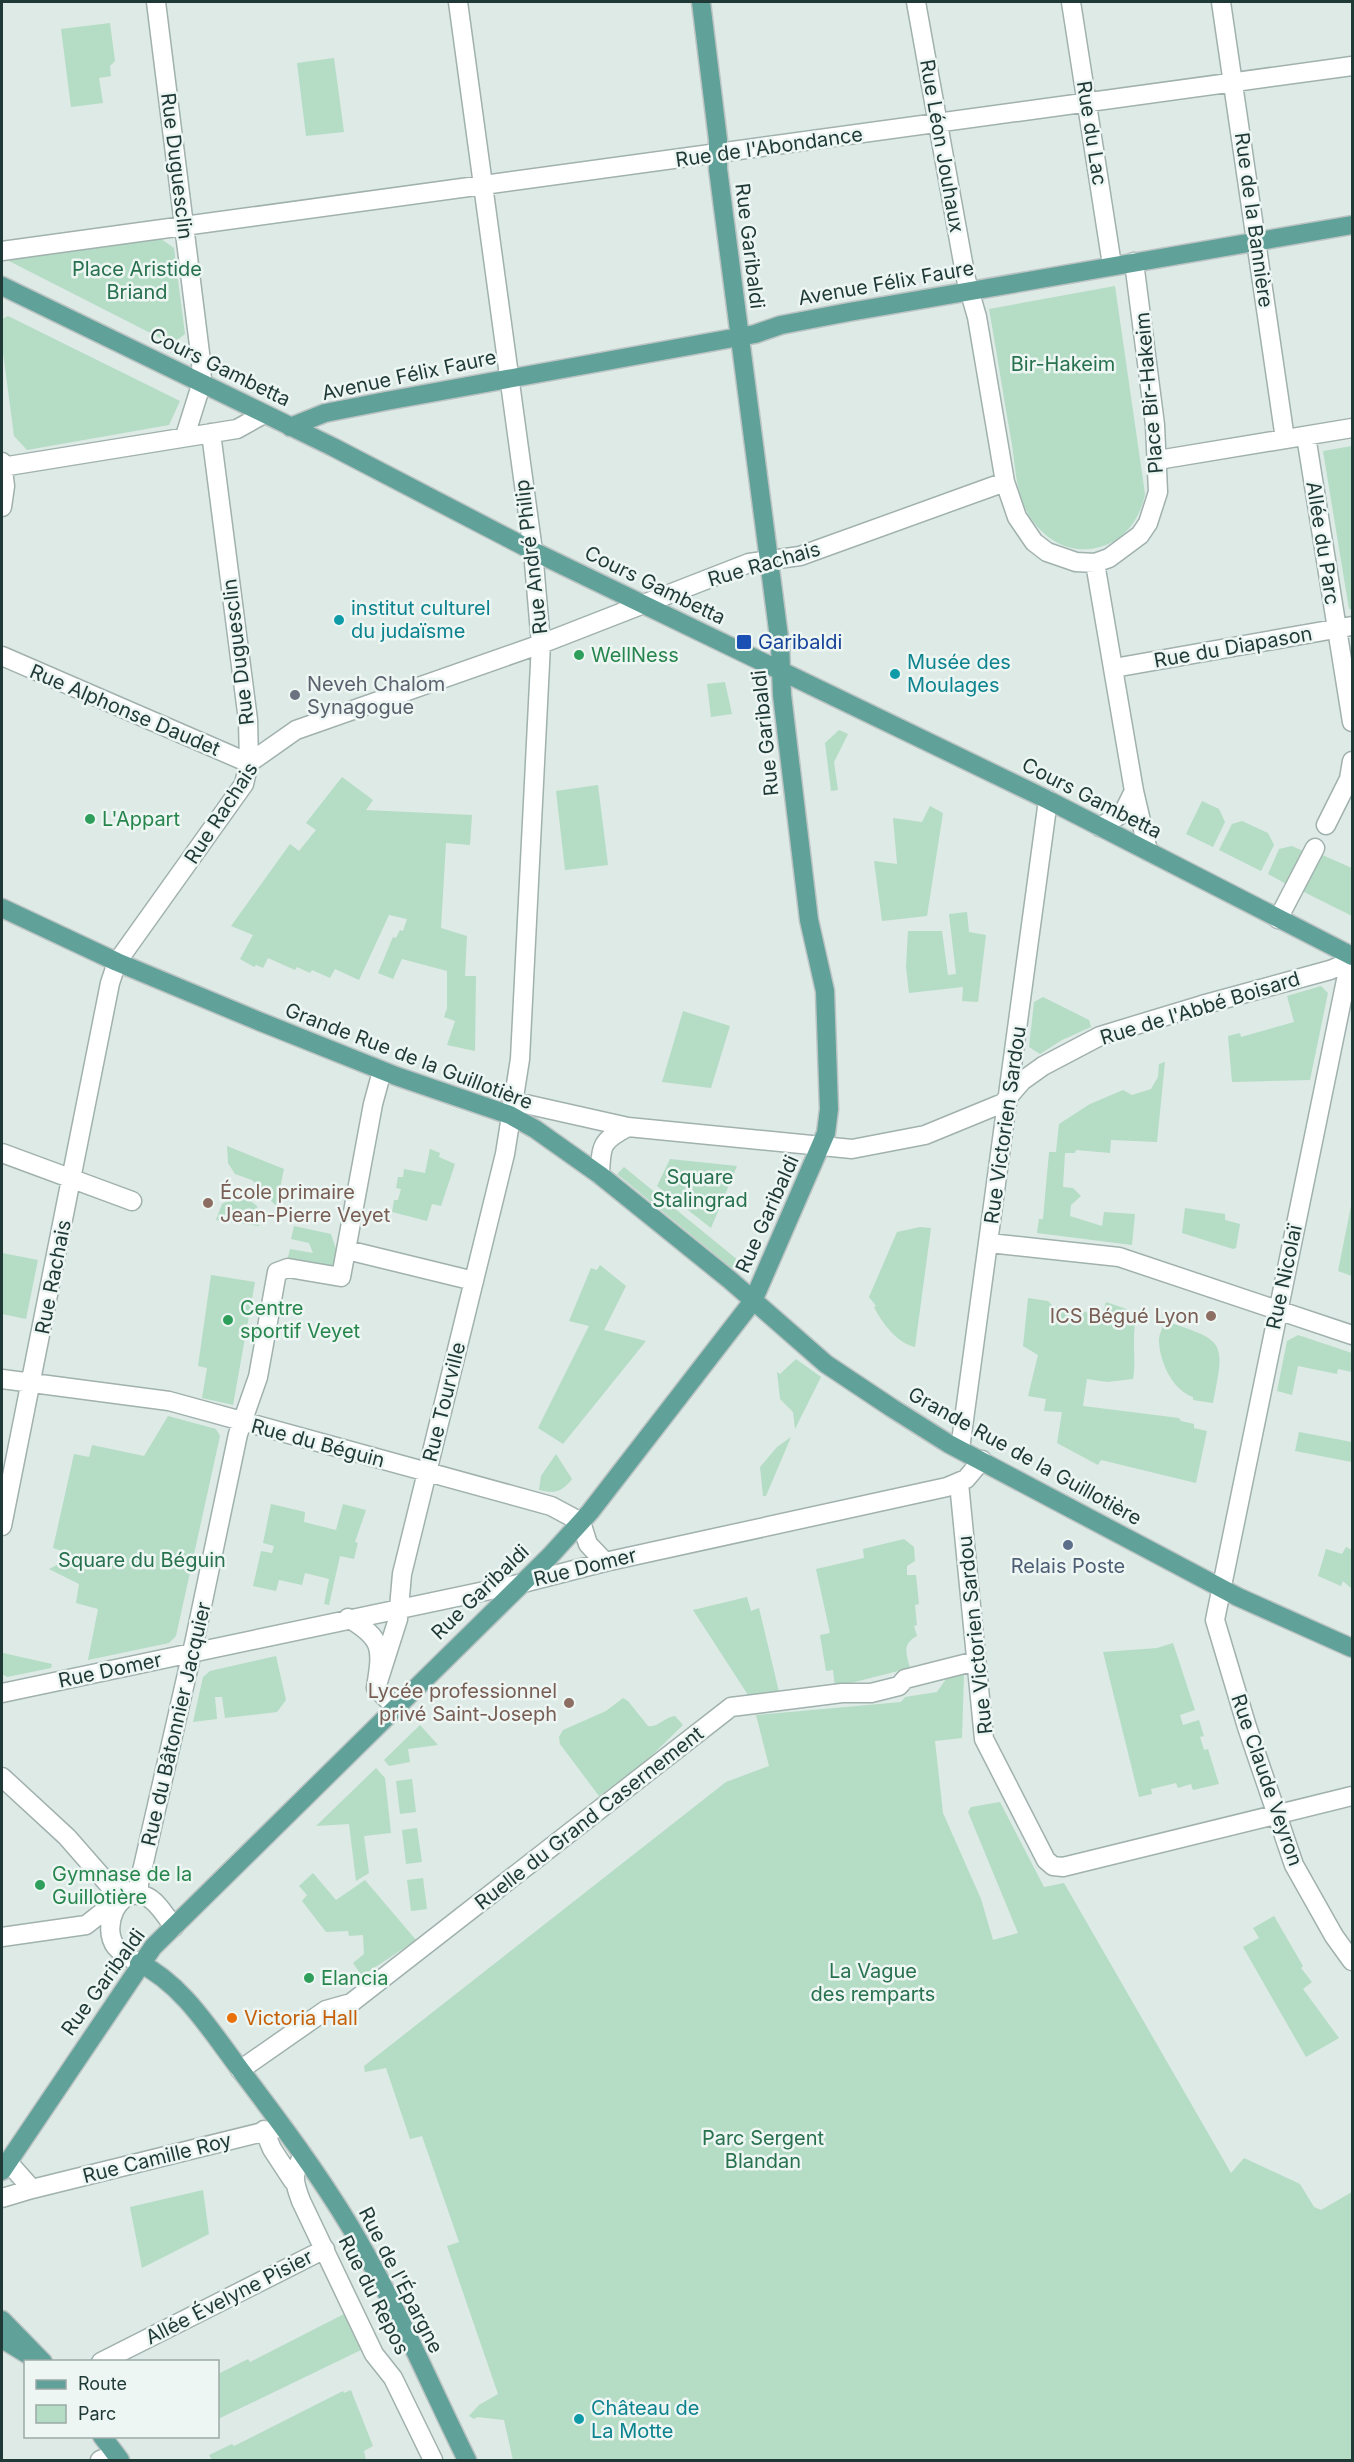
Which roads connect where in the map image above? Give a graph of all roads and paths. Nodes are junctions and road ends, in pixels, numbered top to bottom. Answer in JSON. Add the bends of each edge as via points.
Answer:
{"nodes":[{"id":1,"x":156,"y":2,"type":"edge"},
{"id":2,"x":458,"y":2,"type":"edge"},
{"id":3,"x":701,"y":2,"type":"edge"},
{"id":4,"x":916,"y":2,"type":"edge"},
{"id":5,"x":1071,"y":2,"type":"edge"},
{"id":6,"x":1221,"y":2,"type":"edge"},
{"id":7,"x":1353,"y":66,"type":"edge"},
{"id":8,"x":1233,"y":83,"type":"junction"},
{"id":9,"x":1088,"y":103,"type":"junction"},
{"id":10,"x":938,"y":123,"type":"junction"},
{"id":11,"x":718,"y":154,"type":"junction"},
{"id":12,"x":483,"y":186,"type":"junction"},
{"id":13,"x":1353,"y":225,"type":"edge"},
{"id":14,"x":184,"y":226,"type":"junction"},
{"id":15,"x":1257,"y":241,"type":"junction"},
{"id":16,"x":2,"y":251,"type":"edge"},
{"id":17,"x":1134,"y":262,"type":"junction"},
{"id":18,"x":1112,"y":265,"type":"junction"},
{"id":19,"x":2,"y":286,"type":"edge"},
{"id":20,"x":968,"y":291,"type":"junction"},
{"id":21,"x":740,"y":337,"type":"junction"},
{"id":22,"x":508,"y":377,"type":"junction"},
{"id":23,"x":202,"y":382,"type":"junction"},
{"id":24,"x":264,"y":414,"type":"junction"},
{"id":25,"x":290,"y":427,"type":"junction"},
{"id":26,"x":1353,"y":428,"type":"edge"},
{"id":27,"x":211,"y":434,"type":"junction"},
{"id":28,"x":185,"y":436,"type":"junction"},
{"id":29,"x":1306,"y":436,"type":"junction"},
{"id":30,"x":1285,"y":439,"type":"junction"},
{"id":31,"x":1158,"y":460,"type":"junction"},
{"id":32,"x":2,"y":465,"type":"edge"},
{"id":33,"x":1005,"y":482,"type":"junction"},
{"id":34,"x":2,"y":507,"type":"edge"},
{"id":35,"x":533,"y":551,"type":"junction"},
{"id":36,"x":769,"y":561,"type":"junction"},
{"id":37,"x":1095,"y":563,"type":"junction"},
{"id":38,"x":641,"y":603,"type":"junction"},
{"id":39,"x":1344,"y":628,"type":"edge"},
{"id":40,"x":541,"y":644,"type":"junction"},
{"id":41,"x":2,"y":656,"type":"edge"},
{"id":42,"x":1114,"y":668,"type":"junction"},
{"id":43,"x":780,"y":671,"type":"junction"},
{"id":44,"x":1353,"y":722,"type":"edge"},
{"id":45,"x":1353,"y":761,"type":"edge"},
{"id":46,"x":249,"y":763,"type":"junction"},
{"id":47,"x":1134,"y":791,"type":"junction"},
{"id":48,"x":1048,"y":800,"type":"junction"},
{"id":49,"x":1326,"y":825,"type":"dead end"},
{"id":50,"x":1100,"y":826,"type":"junction"},
{"id":51,"x":1315,"y":848,"type":"dead end"},
{"id":52,"x":1148,"y":852,"type":"junction"},
{"id":53,"x":2,"y":908,"type":"edge"},
{"id":54,"x":1278,"y":919,"type":"junction"},
{"id":55,"x":1353,"y":956,"type":"edge"},
{"id":56,"x":1353,"y":961,"type":"edge"},
{"id":57,"x":117,"y":962,"type":"junction"},
{"id":58,"x":1353,"y":968,"type":"edge"},
{"id":59,"x":382,"y":1071,"type":"junction"},
{"id":60,"x":1008,"y":1097,"type":"junction"},
{"id":61,"x":511,"y":1108,"type":"junction"},
{"id":62,"x":628,"y":1127,"type":"junction"},
{"id":63,"x":678,"y":1133,"type":"joint"},
{"id":64,"x":820,"y":1147,"type":"junction"},
{"id":65,"x":2,"y":1153,"type":"edge"},
{"id":66,"x":600,"y":1175,"type":"junction"},
{"id":67,"x":72,"y":1179,"type":"junction"},
{"id":68,"x":132,"y":1201,"type":"dead end"},
{"id":69,"x":989,"y":1243,"type":"junction"},
{"id":70,"x":346,"y":1250,"type":"junction"},
{"id":71,"x":474,"y":1281,"type":"junction"},
{"id":72,"x":753,"y":1301,"type":"junction"},
{"id":73,"x":1277,"y":1311,"type":"junction"},
{"id":74,"x":1353,"y":1335,"type":"edge"},
{"id":75,"x":2,"y":1379,"type":"edge"},
{"id":76,"x":32,"y":1383,"type":"junction"},
{"id":77,"x":242,"y":1422,"type":"junction"},
{"id":78,"x":960,"y":1449,"type":"junction"},
{"id":79,"x":982,"y":1460,"type":"junction"},
{"id":80,"x":426,"y":1472,"type":"junction"},
{"id":81,"x":959,"y":1483,"type":"junction"},
{"id":82,"x":581,"y":1522,"type":"junction"},
{"id":83,"x":2,"y":1526,"type":"edge"},
{"id":84,"x":605,"y":1562,"type":"junction"},
{"id":85,"x":522,"y":1582,"type":"junction"},
{"id":86,"x":1221,"y":1587,"type":"junction"},
{"id":87,"x":399,"y":1609,"type":"junction"},
{"id":88,"x":348,"y":1618,"type":"junction"},
{"id":89,"x":1353,"y":1648,"type":"edge"},
{"id":90,"x":192,"y":1652,"type":"junction"},
{"id":91,"x":976,"y":1661,"type":"junction"},
{"id":92,"x":376,"y":1688,"type":"junction"},
{"id":93,"x":2,"y":1693,"type":"edge"},
{"id":94,"x":396,"y":1708,"type":"junction"},
{"id":95,"x":2,"y":1777,"type":"edge"},
{"id":96,"x":1353,"y":1796,"type":"edge"},
{"id":97,"x":1275,"y":1814,"type":"junction"},
{"id":98,"x":108,"y":1885,"type":"junction"},
{"id":99,"x":139,"y":1889,"type":"junction"},
{"id":100,"x":86,"y":1925,"type":"junction"},
{"id":101,"x":174,"y":1927,"type":"junction"},
{"id":102,"x":109,"y":1931,"type":"junction"},
{"id":103,"x":2,"y":1937,"type":"edge"},
{"id":104,"x":1353,"y":1961,"type":"edge"},
{"id":105,"x":139,"y":1963,"type":"junction"},
{"id":106,"x":240,"y":2070,"type":"junction"},
{"id":107,"x":283,"y":2127,"type":"junction"},
{"id":108,"x":264,"y":2130,"type":"junction"},
{"id":109,"x":303,"y":2155,"type":"junction"},
{"id":110,"x":5,"y":2167,"type":"edge"},
{"id":111,"x":293,"y":2181,"type":"junction"},
{"id":112,"x":32,"y":2189,"type":"junction"},
{"id":113,"x":2,"y":2198,"type":"edge"},
{"id":114,"x":325,"y":2249,"type":"junction"},
{"id":115,"x":2,"y":2320,"type":"edge"},
{"id":116,"x":2,"y":2339,"type":"edge"},
{"id":117,"x":39,"y":2360,"type":"edge"},
{"id":118,"x":40,"y":2360,"type":"edge"},
{"id":119,"x":103,"y":2360,"type":"edge"},
{"id":120,"x":103,"y":2438,"type":"edge"},
{"id":121,"x":112,"y":2458,"type":"edge"},
{"id":122,"x":433,"y":2460,"type":"edge"},
{"id":123,"x":467,"y":2460,"type":"edge"}],
"edges":[{"from":1,"to":14,"type":"street","name":"Rue Duguesclin"},
{"from":2,"to":12,"type":"street","name":"Rue André Philip"},
{"from":3,"to":11,"type":"main road","name":"Rue Garibaldi"},
{"from":4,"to":10,"type":"street","name":"Rue Léon Jouhaux"},
{"from":5,"to":9,"type":"street","name":"Rue du Lac"},
{"from":6,"to":8,"type":"street","name":"Rue de la Bannière"},
{"from":7,"to":8,"type":"street","name":"Rue de l'Abondance"},
{"from":8,"to":9,"type":"street","name":"Rue de l'Abondance"},
{"from":8,"to":15,"type":"street","name":"Rue de la Bannière"},
{"from":9,"to":10,"type":"street","name":"Rue de l'Abondance"},
{"from":9,"to":18,"type":"street","name":"Rue du Lac"},
{"from":10,"to":11,"type":"street","name":"Rue de l'Abondance"},
{"from":10,"to":20,"type":"street","name":"Rue Léon Jouhaux"},
{"from":11,"to":12,"type":"street","name":"Rue de l'Abondance"},
{"from":11,"to":21,"type":"main road","name":"Rue Garibaldi"},
{"from":12,"to":14,"type":"street","name":"Rue de l'Abondance"},
{"from":12,"to":22,"type":"street","name":"Rue André Philip"},
{"from":13,"to":15,"type":"main road","name":"Avenue Félix Faure"},
{"from":14,"to":16,"type":"street"},
{"from":14,"to":23,"type":"street","name":"Rue Duguesclin"},
{"from":15,"to":17,"type":"main road","name":"Avenue Félix Faure"},
{"from":15,"to":30,"type":"street","name":"Rue de la Bannière"},
{"from":17,"to":18,"type":"main road","name":"Avenue Félix Faure"},
{"from":17,"to":31,"type":"street","name":"Place Bir-Hakeim"},
{"from":18,"to":20,"type":"main road","name":"Avenue Félix Faure"},
{"from":19,"to":23,"type":"main road","name":"Cours Gambetta"},
{"from":20,"to":21,"type":"main road","name":"Avenue Félix Faure","via":[[794,322]]},
{"from":20,"to":33,"type":"street","via":[[977,317]]},
{"from":21,"to":22,"type":"main road","name":"Avenue Félix Faure"},
{"from":21,"to":36,"type":"main road","name":"Rue Garibaldi"},
{"from":22,"to":25,"type":"main road","name":"Avenue Félix Faure","via":[[325,413]]},
{"from":22,"to":35,"type":"street","name":"Rue André Philip"},
{"from":23,"to":24,"type":"main road","name":"Cours Gambetta"},
{"from":23,"to":28,"type":"street","name":"Rue Duguesclin"},
{"from":24,"to":25,"type":"main road","name":"Cours Gambetta"},
{"from":24,"to":27,"type":"street","via":[[237,429]]},
{"from":25,"to":35,"type":"main road","name":"Cours Gambetta"},
{"from":26,"to":29,"type":"street"},
{"from":27,"to":28,"type":"street"},
{"from":27,"to":46,"type":"street","name":"Rue Duguesclin","via":[[248,720]]},
{"from":28,"to":32,"type":"street"},
{"from":29,"to":30,"type":"street"},
{"from":29,"to":39,"type":"street","name":"Allée du Parc"},
{"from":30,"to":31,"type":"street"},
{"from":31,"to":37,"type":"street","name":"Place Bir-Hakeim","via":[[1158,492],[1149,523],[1128,546]]},
{"from":32,"to":34,"type":"street"},
{"from":33,"to":36,"type":"street","name":"Rue Rachais","via":[[800,556]]},
{"from":33,"to":37,"type":"street","via":[[1017,517],[1034,542],[1062,558]]},
{"from":35,"to":38,"type":"main road","name":"Cours Gambetta"},
{"from":35,"to":40,"type":"street","name":"Rue André Philip"},
{"from":36,"to":38,"type":"street","name":"Rue Rachais","via":[[749,563]]},
{"from":36,"to":43,"type":"main road","name":"Rue Garibaldi"},
{"from":37,"to":42,"type":"street"},
{"from":38,"to":40,"type":"street","name":"Rue Rachais"},
{"from":38,"to":43,"type":"main road","name":"Cours Gambetta"},
{"from":39,"to":42,"type":"street","name":"Rue du Diapason"},
{"from":39,"to":44,"type":"street","name":"Allée du Parc"},
{"from":40,"to":46,"type":"street","name":"Rue Rachais","via":[[296,730]]},
{"from":40,"to":61,"type":"street","name":"Rue André Philip","via":[[520,1059]]},
{"from":41,"to":46,"type":"street","name":"Rue Alphonse Daudet"},
{"from":42,"to":47,"type":"street"},
{"from":43,"to":48,"type":"main road","name":"Cours Gambetta"},
{"from":43,"to":64,"type":"main road","name":"Rue Garibaldi","via":[[809,920],[825,991],[829,1109]]},
{"from":45,"to":49,"type":"street","via":[[1349,779]]},
{"from":46,"to":57,"type":"street","name":"Rue Rachais","via":[[244,784]]},
{"from":47,"to":50,"type":"street","via":[[1123,813]]},
{"from":47,"to":52,"type":"street"},
{"from":48,"to":50,"type":"main road","name":"Cours Gambetta"},
{"from":48,"to":60,"type":"street","name":"Rue Victorien Sardou"},
{"from":50,"to":52,"type":"main road","name":"Cours Gambetta"},
{"from":51,"to":54,"type":"street"},
{"from":52,"to":54,"type":"main road","name":"Cours Gambetta"},
{"from":53,"to":57,"type":"main road","name":"Grande Rue de la Guillotière"},
{"from":54,"to":55,"type":"main road","name":"Cours Gambetta"},
{"from":56,"to":60,"type":"street","name":"Rue de l'Abbé Boisard","via":[[1100,1036],[1043,1066]]},
{"from":57,"to":59,"type":"main road","name":"Grande Rue de la Guillotière"},
{"from":57,"to":67,"type":"street","name":"Rue Rachais"},
{"from":58,"to":73,"type":"street","name":"Rue Nicolaï","via":[[1346,980]]},
{"from":59,"to":61,"type":"main road","name":"Grande Rue de la Guillotière"},
{"from":59,"to":70,"type":"street"},
{"from":60,"to":64,"type":"street","name":"Rue de l'Abbé Boisard","via":[[1003,1103],[925,1135],[852,1149]]},
{"from":60,"to":69,"type":"street","name":"Rue Victorien Sardou"},
{"from":61,"to":62,"type":"street","name":"Grande Rue de la Guillotière"},
{"from":61,"to":66,"type":"main road","name":"Grande Rue de la Guillotière"},
{"from":61,"to":71,"type":"street","name":"Rue Tourville","via":[[505,1154]]},
{"from":62,"to":63,"type":"street","name":"Grande Rue de la Guillotière"},
{"from":62,"to":66,"type":"street","via":[[603,1143]]},
{"from":63,"to":64,"type":"street","name":"Rue de l'Abbé Boisard"},
{"from":64,"to":72,"type":"main road","name":"Rue Garibaldi"},
{"from":65,"to":67,"type":"street"},
{"from":66,"to":72,"type":"main road","name":"Grande Rue de la Guillotière"},
{"from":67,"to":68,"type":"street"},
{"from":67,"to":76,"type":"street","name":"Rue Rachais"},
{"from":69,"to":73,"type":"street","via":[[1119,1257]]},
{"from":69,"to":78,"type":"street","name":"Rue Victorien Sardou"},
{"from":70,"to":71,"type":"street"},
{"from":70,"to":77,"type":"street","name":"Rue du Bâtonnier Jacquier","via":[[341,1277],[288,1268],[277,1272],[258,1377]]},
{"from":71,"to":80,"type":"street","name":"Rue Tourville"},
{"from":72,"to":78,"type":"main road","name":"Grande Rue de la Guillotière","via":[[826,1364]]},
{"from":72,"to":82,"type":"main road","name":"Rue Garibaldi"},
{"from":73,"to":74,"type":"street"},
{"from":73,"to":86,"type":"street","name":"Rue Nicolaï"},
{"from":75,"to":76,"type":"street","name":"Rue du Béguin"},
{"from":76,"to":77,"type":"street","name":"Rue du Béguin","via":[[169,1401]]},
{"from":76,"to":83,"type":"street","name":"Rue Rachais"},
{"from":77,"to":80,"type":"street","name":"Rue du Béguin"},
{"from":77,"to":90,"type":"street","name":"Rue du Bâtonnier Jacquier"},
{"from":78,"to":79,"type":"main road","name":"Grande Rue de la Guillotière"},
{"from":79,"to":81,"type":"street","via":[[972,1475]]},
{"from":79,"to":86,"type":"main road","name":"Grande Rue de la Guillotière"},
{"from":80,"to":82,"type":"street","name":"Rue du Béguin","via":[[552,1506]]},
{"from":80,"to":87,"type":"street","name":"Rue Tourville","via":[[400,1582]]},
{"from":81,"to":84,"type":"street","name":"Rue Domer"},
{"from":81,"to":91,"type":"street","name":"Rue Victorien Sardou"},
{"from":82,"to":84,"type":"street","via":[[588,1544]]},
{"from":82,"to":85,"type":"main road","name":"Rue Garibaldi"},
{"from":84,"to":85,"type":"street","name":"Rue Domer"},
{"from":85,"to":87,"type":"street","name":"Rue Domer"},
{"from":85,"to":94,"type":"main road","name":"Rue Garibaldi"},
{"from":86,"to":89,"type":"main road","name":"Grande Rue de la Guillotière"},
{"from":86,"to":97,"type":"street","name":"Rue Claude Veyron","via":[[1215,1620]]},
{"from":87,"to":88,"type":"street","name":"Rue Domer"},
{"from":87,"to":92,"type":"street","name":"Rue Tourville"},
{"from":88,"to":90,"type":"street","name":"Rue Domer"},
{"from":88,"to":92,"type":"street","via":[[375,1637],[380,1650]]},
{"from":90,"to":93,"type":"street","name":"Rue Domer"},
{"from":90,"to":99,"type":"street","name":"Rue du Bâtonnier Jacquier"},
{"from":91,"to":97,"type":"street","name":"Rue Victorien Sardou","via":[[984,1739],[1046,1860],[1053,1866],[1063,1867]]},
{"from":91,"to":106,"type":"street","name":"Ruelle du Grand Casernement","via":[[905,1679],[899,1686],[871,1693],[731,1707],[351,2003],[326,2010]]},
{"from":92,"to":94,"type":"street"},
{"from":94,"to":101,"type":"main road","name":"Rue Garibaldi"},
{"from":95,"to":98,"type":"street","via":[[67,1837]]},
{"from":96,"to":97,"type":"street"},
{"from":97,"to":104,"type":"street","name":"Rue Claude Veyron","via":[[1294,1865],[1334,1936]]},
{"from":98,"to":99,"type":"street"},
{"from":98,"to":100,"type":"street","via":[[104,1911]]},
{"from":99,"to":101,"type":"street"},
{"from":99,"to":102,"type":"street","via":[[114,1908]]},
{"from":100,"to":102,"type":"street"},
{"from":100,"to":103,"type":"street"},
{"from":101,"to":105,"type":"main road","name":"Rue Garibaldi"},
{"from":102,"to":105,"type":"street","via":[[115,1946]]},
{"from":105,"to":106,"type":"main road","via":[[156,1971],[198,2013]]},
{"from":105,"to":110,"type":"main road","name":"Rue Garibaldi"},
{"from":106,"to":107,"type":"main road"},
{"from":107,"to":108,"type":"street","name":"Rue Camille Roy"},
{"from":107,"to":109,"type":"main road","name":"Rue de l'Épargne"},
{"from":108,"to":111,"type":"street","name":"Rue du Repos"},
{"from":108,"to":112,"type":"street","name":"Rue Camille Roy"},
{"from":109,"to":111,"type":"street"},
{"from":109,"to":123,"type":"main road","name":"Rue de l'Épargne","via":[[366,2256]]},
{"from":110,"to":112,"type":"street"},
{"from":111,"to":114,"type":"street","name":"Rue du Repos"},
{"from":112,"to":113,"type":"street","name":"Rue Camille Roy"},
{"from":114,"to":119,"type":"street","name":"Allée Évelyne Pisier"},
{"from":114,"to":122,"type":"street","name":"Rue du Repos","via":[[374,2354],[393,2378]]},
{"from":115,"to":118,"type":"main road"},
{"from":116,"to":117,"type":"main road"},
{"from":120,"to":121,"type":"main road"}]}
